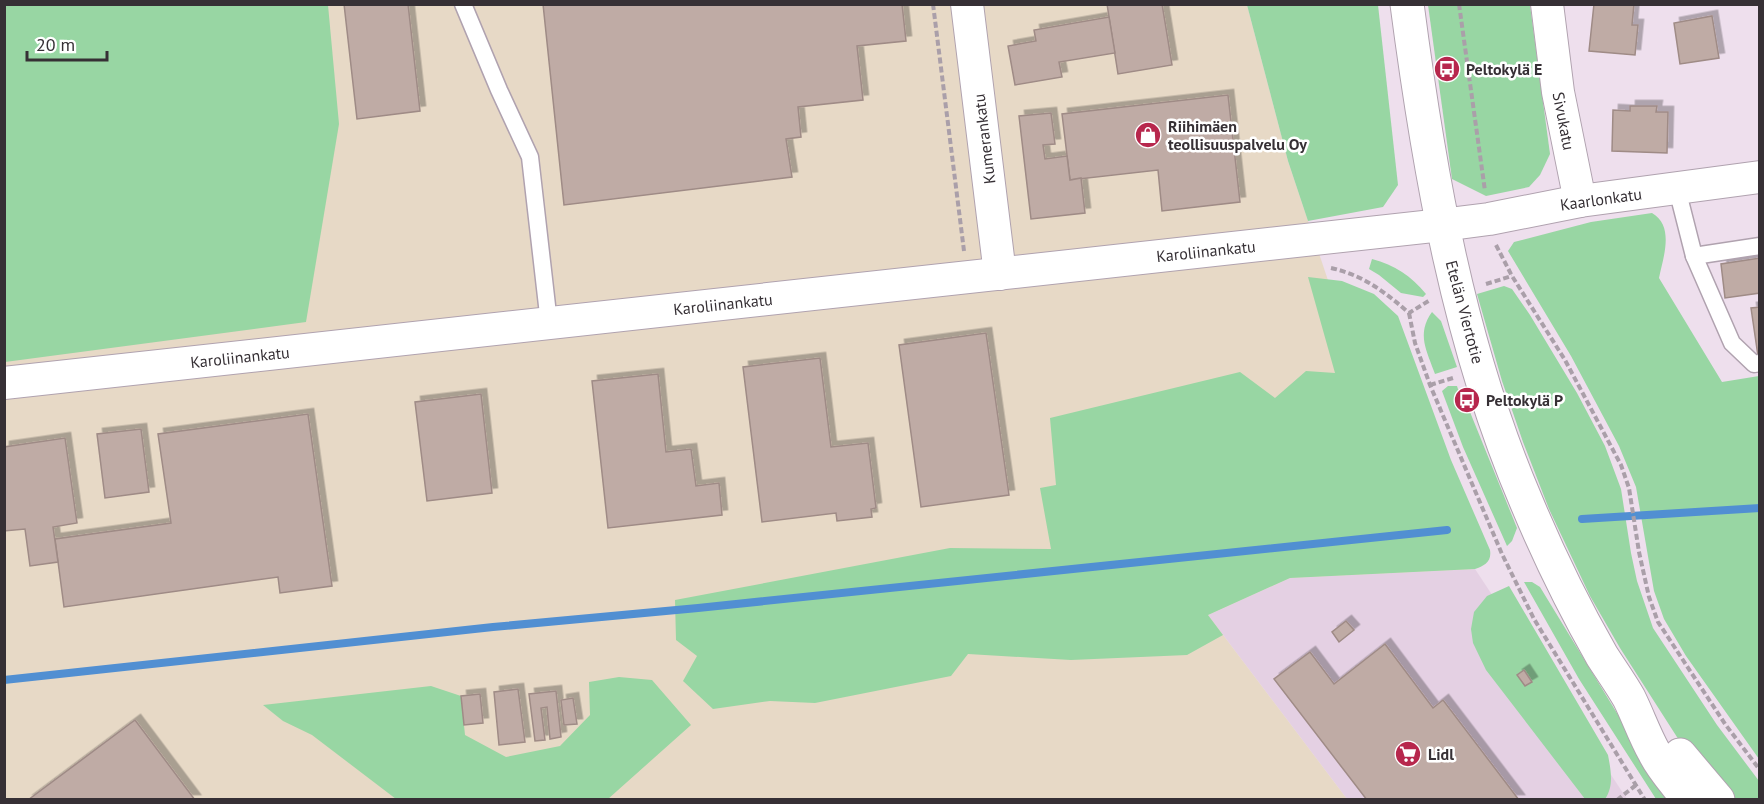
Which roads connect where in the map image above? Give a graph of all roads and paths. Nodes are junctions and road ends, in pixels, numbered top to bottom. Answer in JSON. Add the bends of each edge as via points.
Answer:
{"nodes":[{"id":1,"x":463,"y":4,"type":"edge"},
{"id":2,"x":933,"y":4,"type":"edge"},
{"id":3,"x":967,"y":4,"type":"edge"},
{"id":4,"x":1407,"y":4,"type":"edge"},
{"id":5,"x":1460,"y":4,"type":"edge"},
{"id":6,"x":1547,"y":4,"type":"edge"},
{"id":7,"x":1760,"y":177,"type":"edge"},
{"id":8,"x":1677,"y":189,"type":"junction"},
{"id":9,"x":1580,"y":201,"type":"junction"},
{"id":10,"x":1489,"y":219,"type":"junction"},
{"id":11,"x":1442,"y":225,"type":"junction"},
{"id":12,"x":1760,"y":246,"type":"edge"},
{"id":13,"x":1694,"y":256,"type":"junction"},
{"id":14,"x":1321,"y":269,"type":"dead end"},
{"id":15,"x":1000,"y":274,"type":"junction"},
{"id":16,"x":1512,"y":276,"type":"junction"},
{"id":17,"x":967,"y":278,"type":"junction"},
{"id":18,"x":1458,"y":292,"type":"junction"},
{"id":19,"x":1409,"y":313,"type":"junction"},
{"id":20,"x":549,"y":323,"type":"junction"},
{"id":21,"x":1760,"y":363,"type":"edge"},
{"id":22,"x":4,"y":383,"type":"edge"},
{"id":23,"x":1629,"y":698,"type":"junction"},
{"id":24,"x":1760,"y":770,"type":"edge"},
{"id":25,"x":1636,"y":785,"type":"junction"},
{"id":26,"x":1617,"y":800,"type":"edge"},
{"id":27,"x":1645,"y":800,"type":"edge"},
{"id":28,"x":1688,"y":800,"type":"edge"},
{"id":29,"x":1718,"y":800,"type":"edge"}],
"edges":[{"from":1,"to":20,"type":"lane","via":[[530,157]]},
{"from":2,"to":17,"type":"path"},
{"from":3,"to":15,"type":"street","name":"Kumerankatu"},
{"from":4,"to":11,"type":"street","name":"Etelän Viertotie","via":[[1421,112]]},
{"from":5,"to":10,"type":"path"},
{"from":6,"to":9,"type":"street","name":"Sivukatu","via":[[1558,92]]},
{"from":7,"to":8,"type":"street","name":"Kaarlonkatu"},
{"from":8,"to":9,"type":"street","name":"Kaarlonkatu"},
{"from":8,"to":13,"type":"lane"},
{"from":9,"to":10,"type":"street","name":"Kaarlonkatu"},
{"from":10,"to":11,"type":"street","name":"Kaarlonkatu"},
{"from":10,"to":16,"type":"path","via":[[1494,240]]},
{"from":11,"to":15,"type":"street","name":"Karoliinankatu"},
{"from":11,"to":18,"type":"street","name":"Etelän Viertotie"},
{"from":12,"to":13,"type":"lane"},
{"from":13,"to":21,"type":"lane","via":[[1732,344],[1754,364]]},
{"from":14,"to":19,"type":"path","via":[[1332,268],[1362,278]]},
{"from":15,"to":17,"type":"street","name":"Karoliinankatu"},
{"from":16,"to":18,"type":"path"},
{"from":16,"to":24,"type":"path","via":[[1565,360],[1621,465],[1629,488],[1648,597],[1658,622]]},
{"from":17,"to":20,"type":"street","name":"Karoliinankatu"},
{"from":18,"to":19,"type":"path","via":[[1429,301]]},
{"from":18,"to":23,"type":"street","name":"Etelän Viertotie","via":[[1491,408],[1525,499],[1583,620]]},
{"from":19,"to":25,"type":"path","via":[[1415,343],[1431,385],[1502,554],[1534,619]]},
{"from":20,"to":22,"type":"street","name":"Karoliinankatu"},
{"from":23,"to":28,"type":"street","name":"Etelän Viertotie","via":[[1654,754]]},
{"from":23,"to":29,"type":"street","name":"Etelän Viertotie"},
{"from":25,"to":26,"type":"path"},
{"from":25,"to":27,"type":"path"}]}
